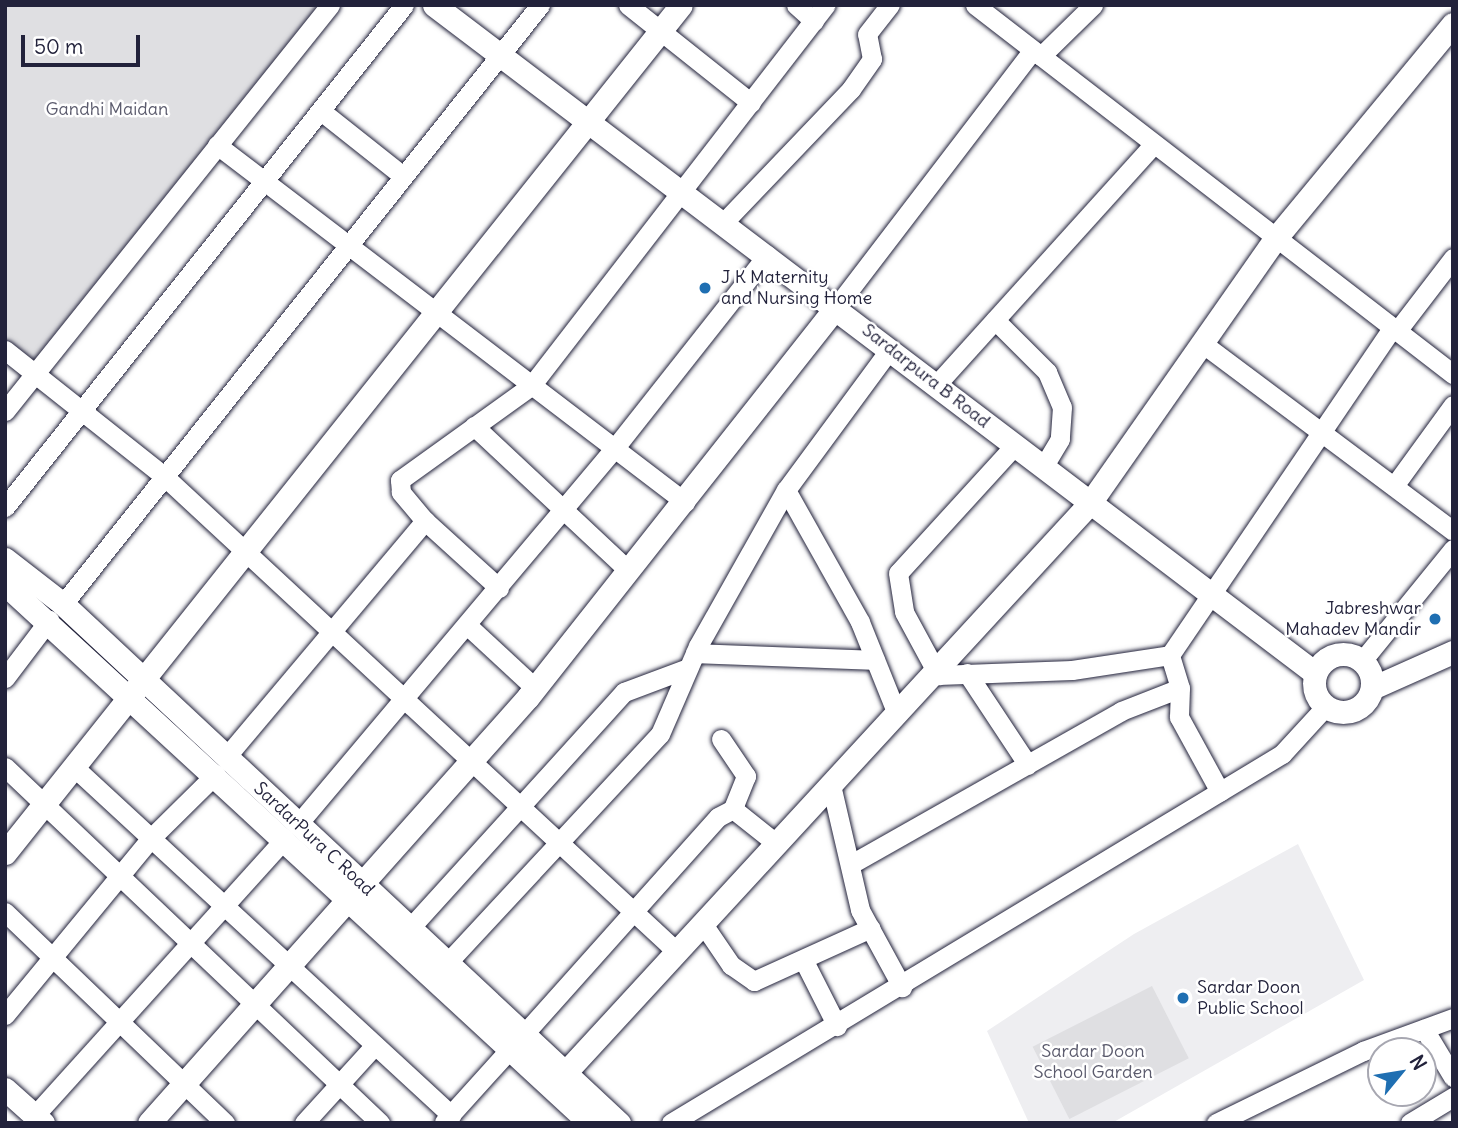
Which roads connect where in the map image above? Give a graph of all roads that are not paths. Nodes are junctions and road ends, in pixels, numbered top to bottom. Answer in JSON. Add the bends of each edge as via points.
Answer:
{"nodes":[{"id":1,"x":404,"y":5,"type":"edge"},
{"id":2,"x":433,"y":5,"type":"edge"},
{"id":3,"x":540,"y":5,"type":"edge"},
{"id":4,"x":628,"y":5,"type":"edge"},
{"id":5,"x":681,"y":5,"type":"edge"},
{"id":6,"x":796,"y":5,"type":"edge"},
{"id":7,"x":890,"y":5,"type":"edge"},
{"id":8,"x":975,"y":5,"type":"edge"},
{"id":9,"x":1093,"y":5,"type":"edge"},
{"id":10,"x":320,"y":9,"type":"edge"},
{"id":11,"x":997,"y":12,"type":"edge"},
{"id":12,"x":820,"y":13,"type":"edge"},
{"id":13,"x":1453,"y":24,"type":"edge"},
{"id":14,"x":660,"y":30,"type":"junction"},
{"id":15,"x":1037,"y":53,"type":"junction"},
{"id":16,"x":500,"y":54,"type":"junction"},
{"id":17,"x":751,"y":103,"type":"junction"},
{"id":18,"x":321,"y":111,"type":"junction"},
{"id":19,"x":588,"y":119,"type":"junction"},
{"id":20,"x":1154,"y":144,"type":"junction"},
{"id":21,"x":217,"y":145,"type":"junction"},
{"id":22,"x":403,"y":176,"type":"junction"},
{"id":23,"x":265,"y":183,"type":"junction"},
{"id":24,"x":682,"y":191,"type":"junction"},
{"id":25,"x":724,"y":222,"type":"junction"},
{"id":26,"x":1275,"y":239,"type":"junction"},
{"id":27,"x":348,"y":245,"type":"junction"},
{"id":28,"x":767,"y":255,"type":"junction"},
{"id":29,"x":1453,"y":258,"type":"edge"},
{"id":30,"x":837,"y":306,"type":"junction"},
{"id":31,"x":434,"y":313,"type":"junction"},
{"id":32,"x":995,"y":320,"type":"junction"},
{"id":33,"x":1394,"y":330,"type":"junction"},
{"id":34,"x":1202,"y":343,"type":"junction"},
{"id":35,"x":890,"y":349,"type":"junction"},
{"id":36,"x":5,"y":350,"type":"edge"},
{"id":37,"x":37,"y":372,"type":"junction"},
{"id":38,"x":1453,"y":374,"type":"edge"},
{"id":39,"x":936,"y":385,"type":"junction"},
{"id":40,"x":531,"y":386,"type":"junction"},
{"id":41,"x":1453,"y":405,"type":"edge"},
{"id":42,"x":5,"y":411,"type":"edge"},
{"id":43,"x":85,"y":412,"type":"junction"},
{"id":44,"x":474,"y":426,"type":"junction"},
{"id":45,"x":1320,"y":430,"type":"junction"},
{"id":46,"x":1015,"y":445,"type":"junction"},
{"id":47,"x":614,"y":449,"type":"junction"},
{"id":48,"x":1043,"y":467,"type":"junction"},
{"id":49,"x":164,"y":477,"type":"junction"},
{"id":50,"x":1394,"y":486,"type":"junction"},
{"id":51,"x":786,"y":490,"type":"junction"},
{"id":52,"x":685,"y":502,"type":"junction"},
{"id":53,"x":1090,"y":503,"type":"junction"},
{"id":54,"x":5,"y":508,"type":"edge"},
{"id":55,"x":563,"y":511,"type":"junction"},
{"id":56,"x":425,"y":521,"type":"junction"},
{"id":57,"x":1453,"y":531,"type":"edge"},
{"id":58,"x":1453,"y":549,"type":"edge"},
{"id":59,"x":244,"y":554,"type":"junction"},
{"id":60,"x":5,"y":559,"type":"edge"},
{"id":61,"x":629,"y":571,"type":"junction"},
{"id":62,"x":5,"y":584,"type":"edge"},
{"id":63,"x":499,"y":588,"type":"junction"},
{"id":64,"x":1208,"y":592,"type":"junction"},
{"id":65,"x":56,"y":612,"type":"junction"},
{"id":66,"x":468,"y":626,"type":"junction"},
{"id":67,"x":330,"y":634,"type":"junction"},
{"id":68,"x":1453,"y":652,"type":"edge"},
{"id":69,"x":1170,"y":655,"type":"junction"},
{"id":70,"x":692,"y":660,"type":"junction"},
{"id":71,"x":875,"y":660,"type":"junction"},
{"id":72,"x":1362,"y":661,"type":"junction"},
{"id":73,"x":967,"y":673,"type":"junction"},
{"id":74,"x":1315,"y":673,"type":"junction"},
{"id":75,"x":938,"y":675,"type":"junction"},
{"id":76,"x":5,"y":678,"type":"edge"},
{"id":77,"x":535,"y":688,"type":"junction"},
{"id":78,"x":1180,"y":688,"type":"junction"},
{"id":79,"x":1372,"y":688,"type":"junction"},
{"id":80,"x":136,"y":689,"type":"junction"},
{"id":81,"x":404,"y":703,"type":"junction"},
{"id":82,"x":1325,"y":707,"type":"junction"},
{"id":83,"x":897,"y":713,"type":"junction"},
{"id":84,"x":721,"y":739,"type":"dead end"},
{"id":85,"x":470,"y":764,"type":"junction"},
{"id":86,"x":1028,"y":765,"type":"junction"},
{"id":87,"x":221,"y":766,"type":"junction"},
{"id":88,"x":5,"y":767,"type":"edge"},
{"id":89,"x":75,"y":768,"type":"junction"},
{"id":90,"x":831,"y":785,"type":"junction"},
{"id":91,"x":1220,"y":792,"type":"junction"},
{"id":92,"x":45,"y":804,"type":"junction"},
{"id":93,"x":520,"y":809,"type":"junction"},
{"id":94,"x":733,"y":809,"type":"junction"},
{"id":95,"x":291,"y":831,"type":"junction"},
{"id":96,"x":151,"y":838,"type":"junction"},
{"id":97,"x":555,"y":842,"type":"junction"},
{"id":98,"x":777,"y":844,"type":"junction"},
{"id":99,"x":5,"y":853,"type":"edge"},
{"id":100,"x":851,"y":864,"type":"junction"},
{"id":101,"x":121,"y":878,"type":"junction"},
{"id":102,"x":355,"y":893,"type":"junction"},
{"id":103,"x":224,"y":905,"type":"junction"},
{"id":104,"x":631,"y":911,"type":"junction"},
{"id":105,"x":5,"y":912,"type":"edge"},
{"id":106,"x":703,"y":923,"type":"junction"},
{"id":107,"x":410,"y":928,"type":"junction"},
{"id":108,"x":871,"y":928,"type":"junction"},
{"id":109,"x":189,"y":943,"type":"junction"},
{"id":110,"x":677,"y":953,"type":"junction"},
{"id":111,"x":53,"y":960,"type":"junction"},
{"id":112,"x":804,"y":961,"type":"junction"},
{"id":113,"x":448,"y":962,"type":"junction"},
{"id":114,"x":290,"y":967,"type":"junction"},
{"id":115,"x":902,"y":987,"type":"junction"},
{"id":116,"x":255,"y":1006,"type":"junction"},
{"id":117,"x":5,"y":1015,"type":"edge"},
{"id":118,"x":1453,"y":1018,"type":"edge"},
{"id":119,"x":120,"y":1023,"type":"junction"},
{"id":120,"x":837,"y":1026,"type":"junction"},
{"id":121,"x":1424,"y":1029,"type":"junction"},
{"id":122,"x":517,"y":1042,"type":"junction"},
{"id":123,"x":375,"y":1045,"type":"junction"},
{"id":124,"x":564,"y":1074,"type":"junction"},
{"id":125,"x":1453,"y":1077,"type":"edge"},
{"id":126,"x":184,"y":1084,"type":"junction"},
{"id":127,"x":339,"y":1085,"type":"junction"},
{"id":128,"x":5,"y":1089,"type":"edge"},
{"id":129,"x":1453,"y":1097,"type":"edge"},
{"id":130,"x":1243,"y":1117,"type":"edge"},
{"id":131,"x":39,"y":1119,"type":"edge"},
{"id":132,"x":447,"y":1119,"type":"edge"},
{"id":133,"x":149,"y":1123,"type":"edge"},
{"id":134,"x":225,"y":1123,"type":"edge"},
{"id":135,"x":304,"y":1123,"type":"edge"},
{"id":136,"x":380,"y":1123,"type":"edge"},
{"id":137,"x":590,"y":1123,"type":"edge"},
{"id":138,"x":619,"y":1123,"type":"edge"},
{"id":139,"x":671,"y":1123,"type":"edge"},
{"id":140,"x":1216,"y":1123,"type":"edge"},
{"id":141,"x":1410,"y":1123,"type":"edge"}],
"edges":[{"from":1,"to":18,"type":"street"},
{"from":2,"to":16,"type":"street","name":"Sardarpura B Road"},
{"from":3,"to":16,"type":"street"},
{"from":4,"to":14,"type":"street"},
{"from":5,"to":14,"type":"street"},
{"from":6,"to":12,"type":"street"},
{"from":7,"to":25,"type":"street","via":[[867,34],[872,59],[851,89]]},
{"from":8,"to":11,"type":"street"},
{"from":9,"to":15,"type":"street"},
{"from":10,"to":21,"type":"street"},
{"from":11,"to":15,"type":"street"},
{"from":12,"to":17,"type":"street"},
{"from":13,"to":26,"type":"street"},
{"from":14,"to":17,"type":"street"},
{"from":14,"to":19,"type":"street"},
{"from":15,"to":20,"type":"street"},
{"from":15,"to":30,"type":"street"},
{"from":16,"to":19,"type":"street","name":"Sardarpura B Road"},
{"from":16,"to":22,"type":"street"},
{"from":17,"to":24,"type":"street"},
{"from":18,"to":22,"type":"street"},
{"from":18,"to":23,"type":"street"},
{"from":19,"to":24,"type":"street","name":"Sardarpura B Road"},
{"from":19,"to":31,"type":"street"},
{"from":20,"to":26,"type":"street"},
{"from":20,"to":32,"type":"street"},
{"from":21,"to":23,"type":"street"},
{"from":21,"to":37,"type":"street"},
{"from":22,"to":27,"type":"street"},
{"from":23,"to":27,"type":"street"},
{"from":23,"to":43,"type":"street"},
{"from":24,"to":25,"type":"street","name":"Sardarpura B Road"},
{"from":24,"to":40,"type":"street"},
{"from":25,"to":28,"type":"street","name":"Sardarpura B Road"},
{"from":26,"to":33,"type":"street"},
{"from":26,"to":34,"type":"street"},
{"from":27,"to":31,"type":"street"},
{"from":27,"to":49,"type":"street"},
{"from":28,"to":30,"type":"street","name":"Sardarpura B Road"},
{"from":28,"to":47,"type":"street"},
{"from":29,"to":33,"type":"street"},
{"from":30,"to":35,"type":"street","name":"Sardarpura B Road"},
{"from":30,"to":52,"type":"street"},
{"from":31,"to":40,"type":"street"},
{"from":31,"to":59,"type":"street"},
{"from":32,"to":39,"type":"street"},
{"from":32,"to":48,"type":"street","via":[[1041,365],[1059,398],[1060,439]]},
{"from":33,"to":38,"type":"street"},
{"from":33,"to":45,"type":"street"},
{"from":34,"to":45,"type":"street"},
{"from":34,"to":53,"type":"street"},
{"from":35,"to":39,"type":"street","name":"Sardarpura B Road"},
{"from":35,"to":51,"type":"street"},
{"from":36,"to":37,"type":"street"},
{"from":37,"to":42,"type":"street"},
{"from":37,"to":43,"type":"street"},
{"from":39,"to":46,"type":"street","name":"Sardarpura B Road"},
{"from":40,"to":44,"type":"street"},
{"from":40,"to":47,"type":"street"},
{"from":41,"to":50,"type":"street"},
{"from":43,"to":49,"type":"street"},
{"from":43,"to":54,"type":"street"},
{"from":44,"to":55,"type":"street"},
{"from":44,"to":56,"type":"street","via":[[400,480],[401,492]]},
{"from":45,"to":50,"type":"street"},
{"from":45,"to":64,"type":"street"},
{"from":46,"to":48,"type":"street","name":"Sardarpura B Road"},
{"from":46,"to":75,"type":"street","via":[[898,573],[897,594]]},
{"from":47,"to":52,"type":"street"},
{"from":47,"to":55,"type":"street"},
{"from":48,"to":53,"type":"street","name":"Sardarpura B Road"},
{"from":49,"to":59,"type":"street"},
{"from":49,"to":65,"type":"street"},
{"from":50,"to":57,"type":"street"},
{"from":51,"to":70,"type":"street"},
{"from":51,"to":71,"type":"street"},
{"from":52,"to":61,"type":"street"},
{"from":53,"to":64,"type":"street","name":"Sardarpura B Road"},
{"from":53,"to":75,"type":"street"},
{"from":55,"to":61,"type":"street"},
{"from":55,"to":63,"type":"street"},
{"from":56,"to":63,"type":"street"},
{"from":56,"to":67,"type":"street"},
{"from":58,"to":72,"type":"street"},
{"from":59,"to":67,"type":"street"},
{"from":59,"to":80,"type":"street"},
{"from":60,"to":65,"type":"street","name":"SardarPura C Road"},
{"from":61,"to":77,"type":"street"},
{"from":62,"to":65,"type":"street","name":"SardarPura C Road"},
{"from":63,"to":66,"type":"street"},
{"from":64,"to":69,"type":"street"},
{"from":64,"to":74,"type":"street","name":"Sardarpura B Road"},
{"from":65,"to":76,"type":"street"},
{"from":65,"to":80,"type":"street","name":"SardarPura C Road"},
{"from":66,"to":77,"type":"street"},
{"from":66,"to":81,"type":"street"},
{"from":67,"to":81,"type":"street"},
{"from":67,"to":87,"type":"street"},
{"from":68,"to":79,"type":"street"},
{"from":69,"to":73,"type":"street","via":[[1072,670]]},
{"from":69,"to":78,"type":"street"},
{"from":70,"to":71,"type":"street"},
{"from":70,"to":93,"type":"street","via":[[624,692]]},
{"from":70,"to":97,"type":"street","via":[[660,734]]},
{"from":71,"to":83,"type":"street"},
{"from":72,"to":74,"type":"street","via":[[1335,654]]},
{"from":72,"to":79,"type":"street"},
{"from":73,"to":75,"type":"street"},
{"from":73,"to":86,"type":"street"},
{"from":74,"to":82,"type":"street","via":[[1314,691]]},
{"from":75,"to":83,"type":"street"},
{"from":77,"to":85,"type":"street"},
{"from":78,"to":86,"type":"street","via":[[1121,711]]},
{"from":78,"to":91,"type":"street","via":[[1179,717]]},
{"from":79,"to":82,"type":"street","via":[[1354,711]]},
{"from":80,"to":87,"type":"street","name":"SardarPura C Road"},
{"from":80,"to":89,"type":"street"},
{"from":81,"to":85,"type":"street"},
{"from":81,"to":95,"type":"street"},
{"from":82,"to":91,"type":"street","via":[[1282,754]]},
{"from":83,"to":90,"type":"street"},
{"from":84,"to":94,"type":"street","via":[[746,776]]},
{"from":85,"to":93,"type":"street"},
{"from":85,"to":102,"type":"street"},
{"from":86,"to":100,"type":"street"},
{"from":87,"to":95,"type":"street","name":"SardarPura C Road"},
{"from":87,"to":96,"type":"street"},
{"from":88,"to":92,"type":"street"},
{"from":89,"to":92,"type":"street"},
{"from":89,"to":96,"type":"street"},
{"from":90,"to":98,"type":"street"},
{"from":90,"to":100,"type":"street"},
{"from":91,"to":115,"type":"street"},
{"from":92,"to":99,"type":"street"},
{"from":92,"to":101,"type":"street"},
{"from":93,"to":97,"type":"street"},
{"from":93,"to":107,"type":"street"},
{"from":94,"to":98,"type":"street"},
{"from":94,"to":104,"type":"street","via":[[718,817]]},
{"from":95,"to":102,"type":"street","name":"SardarPura C Road"},
{"from":95,"to":103,"type":"street"},
{"from":96,"to":101,"type":"street"},
{"from":96,"to":103,"type":"street"},
{"from":97,"to":104,"type":"street"},
{"from":97,"to":113,"type":"street"},
{"from":98,"to":106,"type":"street"},
{"from":100,"to":108,"type":"street","via":[[856,900]]},
{"from":101,"to":109,"type":"street"},
{"from":101,"to":111,"type":"street"},
{"from":102,"to":107,"type":"street","name":"SardarPura C Road"},
{"from":102,"to":114,"type":"street"},
{"from":102,"to":122,"type":"street","name":"SardarPura C Road"},
{"from":103,"to":109,"type":"street"},
{"from":103,"to":114,"type":"street"},
{"from":104,"to":110,"type":"street"},
{"from":104,"to":122,"type":"street"},
{"from":105,"to":111,"type":"street"},
{"from":106,"to":110,"type":"street"},
{"from":106,"to":112,"type":"street","via":[[746,979]]},
{"from":107,"to":113,"type":"street","name":"SardarPura C Road"},
{"from":108,"to":112,"type":"street"},
{"from":108,"to":115,"type":"street"},
{"from":109,"to":116,"type":"street"},
{"from":109,"to":119,"type":"street"},
{"from":110,"to":124,"type":"street"},
{"from":111,"to":117,"type":"street"},
{"from":111,"to":119,"type":"street"},
{"from":112,"to":120,"type":"street"},
{"from":113,"to":122,"type":"street","name":"SardarPura C Road"},
{"from":114,"to":116,"type":"street"},
{"from":114,"to":123,"type":"street"},
{"from":115,"to":120,"type":"street"},
{"from":116,"to":126,"type":"street"},
{"from":116,"to":127,"type":"street"},
{"from":118,"to":121,"type":"street"},
{"from":119,"to":126,"type":"street"},
{"from":119,"to":131,"type":"street"},
{"from":120,"to":139,"type":"street"},
{"from":121,"to":125,"type":"street"},
{"from":121,"to":130,"type":"street"},
{"from":122,"to":124,"type":"street","name":"SardarPura C Road"},
{"from":122,"to":132,"type":"street"},
{"from":122,"to":137,"type":"street","name":"SardarPura C Road"},
{"from":123,"to":127,"type":"street"},
{"from":123,"to":132,"type":"street"},
{"from":124,"to":138,"type":"street","name":"SardarPura C Road"},
{"from":126,"to":133,"type":"street"},
{"from":126,"to":134,"type":"street"},
{"from":127,"to":135,"type":"street"},
{"from":127,"to":136,"type":"street"},
{"from":128,"to":131,"type":"street"},
{"from":129,"to":141,"type":"street"},
{"from":130,"to":140,"type":"street"}]}
